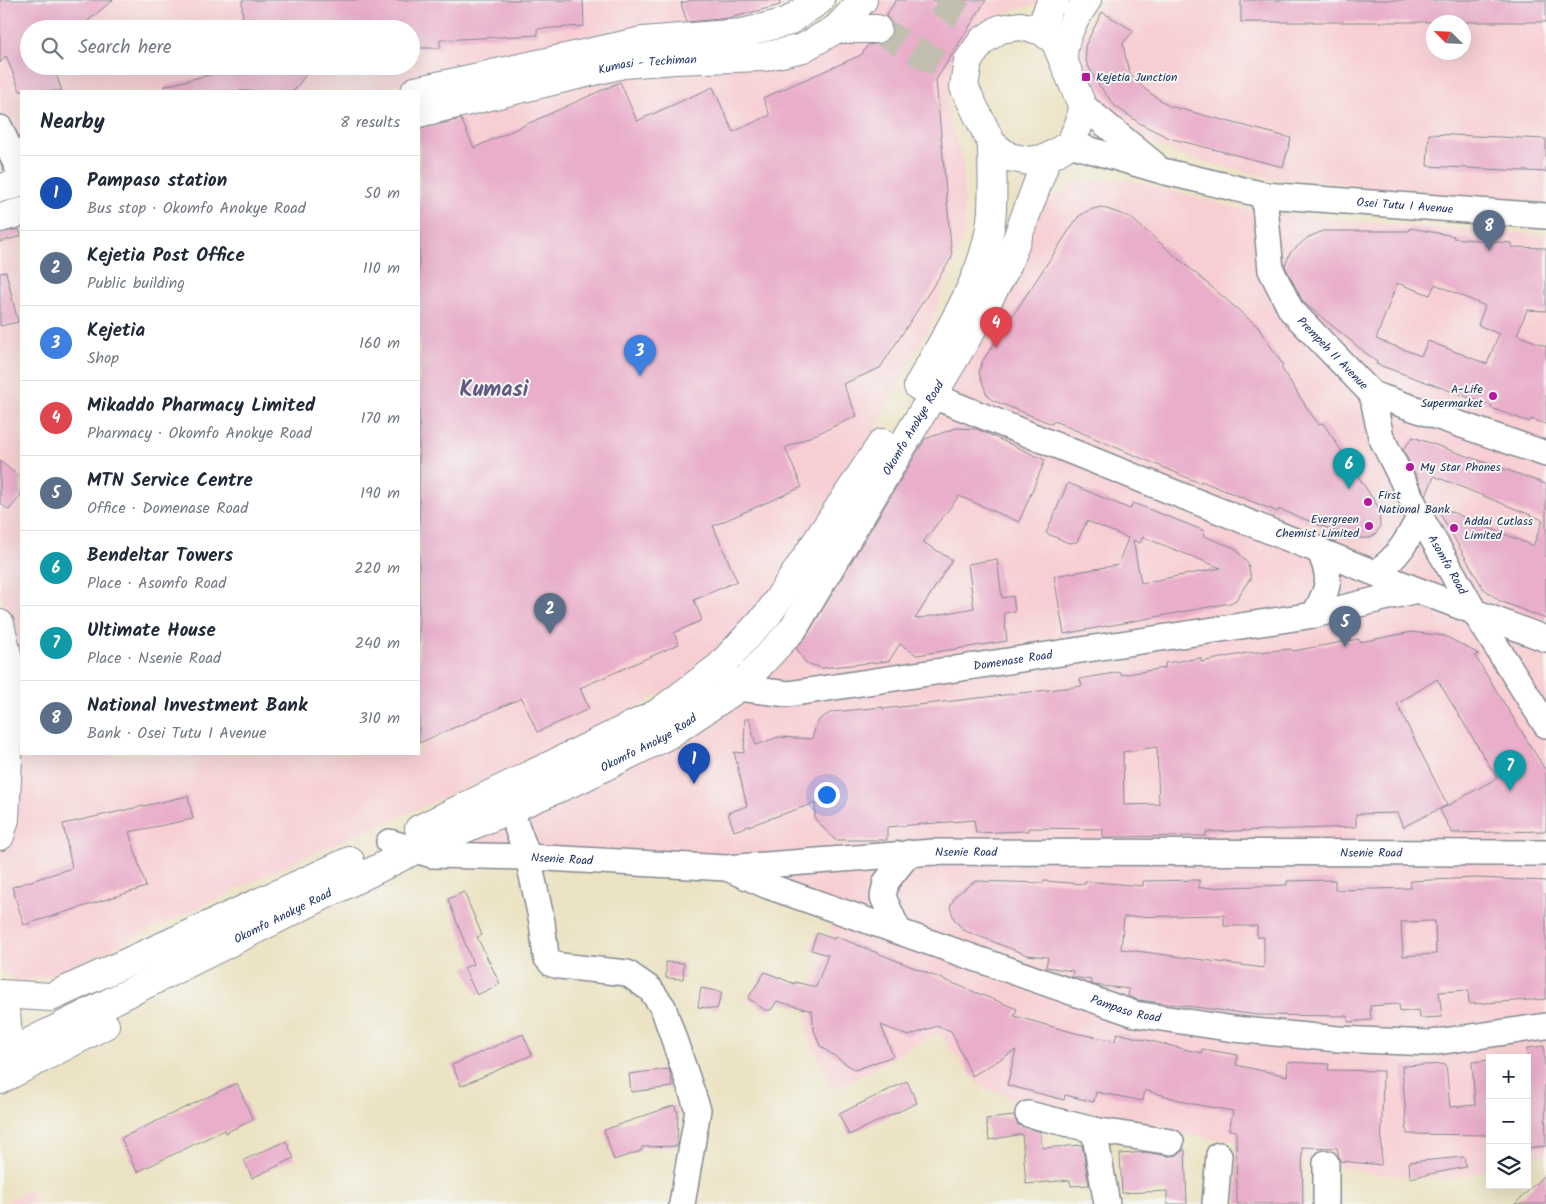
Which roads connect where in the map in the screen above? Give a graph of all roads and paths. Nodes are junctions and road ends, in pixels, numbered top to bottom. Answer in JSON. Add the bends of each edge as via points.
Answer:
{"nodes":[{"id":1,"x":820,"y":0,"type":"edge"},
{"id":2,"x":863,"y":0,"type":"edge"},
{"id":3,"x":1055,"y":0,"type":"edge"},
{"id":4,"x":1087,"y":0,"type":"edge"},
{"id":5,"x":836,"y":29,"type":"junction"},
{"id":6,"x":877,"y":29,"type":"tunnel mouth"},
{"id":7,"x":1040,"y":30,"type":"junction"},
{"id":8,"x":1063,"y":56,"type":"junction"},
{"id":9,"x":945,"y":67,"type":"tunnel mouth"},
{"id":10,"x":964,"y":87,"type":"junction"},
{"id":11,"x":420,"y":90,"type":"edge"},
{"id":12,"x":1082,"y":105,"type":"junction"},
{"id":13,"x":420,"y":113,"type":"edge"},
{"id":14,"x":0,"y":128,"type":"edge"},
{"id":15,"x":992,"y":144,"type":"junction"},
{"id":16,"x":1058,"y":151,"type":"junction"},
{"id":17,"x":1162,"y":170,"type":"junction"},
{"id":18,"x":20,"y":173,"type":"edge"},
{"id":19,"x":20,"y":183,"type":"edge"},
{"id":20,"x":0,"y":188,"type":"edge"},
{"id":21,"x":1264,"y":195,"type":"junction"},
{"id":22,"x":20,"y":212,"type":"edge"},
{"id":23,"x":1546,"y":216,"type":"edge"},
{"id":24,"x":0,"y":218,"type":"edge"},
{"id":25,"x":1372,"y":394,"type":"junction"},
{"id":26,"x":933,"y":396,"type":"junction"},
{"id":27,"x":1546,"y":454,"type":"edge"},
{"id":28,"x":1420,"y":516,"type":"junction"},
{"id":29,"x":1319,"y":549,"type":"junction"},
{"id":30,"x":1377,"y":572,"type":"junction"},
{"id":31,"x":1417,"y":590,"type":"junction"},
{"id":32,"x":1474,"y":611,"type":"junction"},
{"id":33,"x":1314,"y":615,"type":"junction"},
{"id":34,"x":0,"y":624,"type":"edge"},
{"id":35,"x":1546,"y":639,"type":"edge"},
{"id":36,"x":718,"y":667,"type":"junction"},
{"id":37,"x":738,"y":688,"type":"junction"},
{"id":38,"x":1546,"y":725,"type":"edge"},
{"id":39,"x":510,"y":809,"type":"junction"},
{"id":40,"x":0,"y":836,"type":"edge"},
{"id":41,"x":401,"y":847,"type":"junction"},
{"id":42,"x":909,"y":852,"type":"junction"},
{"id":43,"x":1546,"y":853,"type":"edge"},
{"id":44,"x":528,"y":857,"type":"junction"},
{"id":45,"x":726,"y":868,"type":"junction"},
{"id":46,"x":898,"y":930,"type":"junction"},
{"id":47,"x":170,"y":972,"type":"junction"},
{"id":48,"x":0,"y":994,"type":"edge"},
{"id":49,"x":0,"y":999,"type":"edge"},
{"id":50,"x":1546,"y":1026,"type":"edge"},
{"id":51,"x":0,"y":1053,"type":"edge"},
{"id":52,"x":0,"y":1057,"type":"edge"},
{"id":53,"x":0,"y":1080,"type":"edge"},
{"id":54,"x":1028,"y":1114,"type":"dead end"},
{"id":55,"x":1094,"y":1130,"type":"junction"},
{"id":56,"x":1171,"y":1142,"type":"dead end"},
{"id":57,"x":1219,"y":1155,"type":"dead end"},
{"id":58,"x":1326,"y":1163,"type":"dead end"},
{"id":59,"x":682,"y":1204,"type":"edge"},
{"id":60,"x":1107,"y":1204,"type":"edge"},
{"id":61,"x":1215,"y":1204,"type":"edge"},
{"id":62,"x":1326,"y":1204,"type":"edge"}],
"edges":[{"from":1,"to":11,"type":"main road","via":[[787,22],[742,33],[643,41]]},
{"from":2,"to":5,"type":"main road","name":"Kumasi - Techiman"},
{"from":3,"to":7,"type":"main road"},
{"from":4,"to":8,"type":"main road","via":[[1064,43]]},
{"from":5,"to":6,"type":"main road"},
{"from":5,"to":13,"type":"main road","name":"Kumasi - Techiman","via":[[803,48],[763,57],[624,64]]},
{"from":7,"to":8,"type":"main road","via":[[1055,41]]},
{"from":7,"to":10,"type":"main road","via":[[1020,26],[977,31]]},
{"from":8,"to":12,"type":"main road"},
{"from":9,"to":10,"type":"main road"},
{"from":10,"to":15,"type":"main road"},
{"from":12,"to":16,"type":"main road","via":[[1080,122]]},
{"from":12,"to":17,"type":"street"},
{"from":14,"to":18,"type":"street"},
{"from":15,"to":16,"type":"main road","via":[[1009,157],[1029,161]]},
{"from":15,"to":36,"type":"main road","name":"Okomfo Anokye Road","via":[[992,220],[977,275],[916,390],[831,522],[769,613]]},
{"from":16,"to":17,"type":"street","name":"Osei Tutu I Avenue"},
{"from":16,"to":26,"type":"main road","name":"Okomfo Anokye Road","via":[[1006,268]]},
{"from":17,"to":21,"type":"street","name":"Osei Tutu I Avenue"},
{"from":19,"to":20,"type":"main road"},
{"from":21,"to":23,"type":"street","name":"Osei Tutu I Avenue"},
{"from":21,"to":25,"type":"street","name":"Prempeh II Avenue","via":[[1271,270],[1291,310]]},
{"from":22,"to":24,"type":"main road"},
{"from":25,"to":27,"type":"street","name":"Prempeh II Avenue"},
{"from":25,"to":28,"type":"street","name":"Asomfo Road","via":[[1381,437]]},
{"from":26,"to":29,"type":"street"},
{"from":26,"to":37,"type":"main road","name":"Okomfo Anokye Road","via":[[792,629]]},
{"from":28,"to":30,"type":"street","via":[[1394,559]]},
{"from":28,"to":32,"type":"street","name":"Asomfo Road"},
{"from":29,"to":30,"type":"street"},
{"from":29,"to":33,"type":"street","via":[[1328,570],[1328,582]]},
{"from":30,"to":31,"type":"street"},
{"from":31,"to":32,"type":"street"},
{"from":31,"to":33,"type":"street","name":"Domenase Road"},
{"from":32,"to":35,"type":"street"},
{"from":32,"to":38,"type":"street","name":"Asomfo Road"},
{"from":33,"to":37,"type":"street","name":"Domenase Road","via":[[788,694]]},
{"from":34,"to":40,"type":"main road","via":[[12,676],[5,819]]},
{"from":36,"to":37,"type":"street"},
{"from":36,"to":41,"type":"main road","name":"Okomfo Anokye Road","via":[[658,712],[486,798]]},
{"from":37,"to":39,"type":"main road","name":"Okomfo Anokye Road","via":[[668,735],[580,779]]},
{"from":39,"to":41,"type":"main road","name":"Okomfo Anokye Road"},
{"from":39,"to":44,"type":"street"},
{"from":41,"to":44,"type":"street","name":"Nsenie Road","via":[[432,855]]},
{"from":41,"to":47,"type":"main road","name":"Okomfo Anokye Road"},
{"from":41,"to":48,"type":"main road","name":"Okomfo Anokye Road","via":[[336,868],[51,997]]},
{"from":42,"to":43,"type":"street","name":"Nsenie Road"},
{"from":42,"to":45,"type":"street","name":"Nsenie Road"},
{"from":42,"to":46,"type":"street","via":[[886,882],[883,897]]},
{"from":44,"to":45,"type":"street","name":"Nsenie Road"},
{"from":44,"to":59,"type":"street","via":[[546,957],[552,964],[627,973],[650,989],[663,1008],[698,1110]]},
{"from":45,"to":46,"type":"street","name":"Pampaso Road","via":[[768,886]]},
{"from":46,"to":50,"type":"street","name":"Pampaso Road","via":[[1136,1014],[1338,1039],[1430,1043]]},
{"from":47,"to":52,"type":"main road","name":"Okomfo Anokye Road"},
{"from":47,"to":53,"type":"main road","via":[[134,1009]]},
{"from":49,"to":51,"type":"main road","via":[[7,1024]]},
{"from":54,"to":55,"type":"street"},
{"from":55,"to":56,"type":"street"},
{"from":55,"to":60,"type":"street"},
{"from":57,"to":61,"type":"street"},
{"from":58,"to":62,"type":"street"}]}
